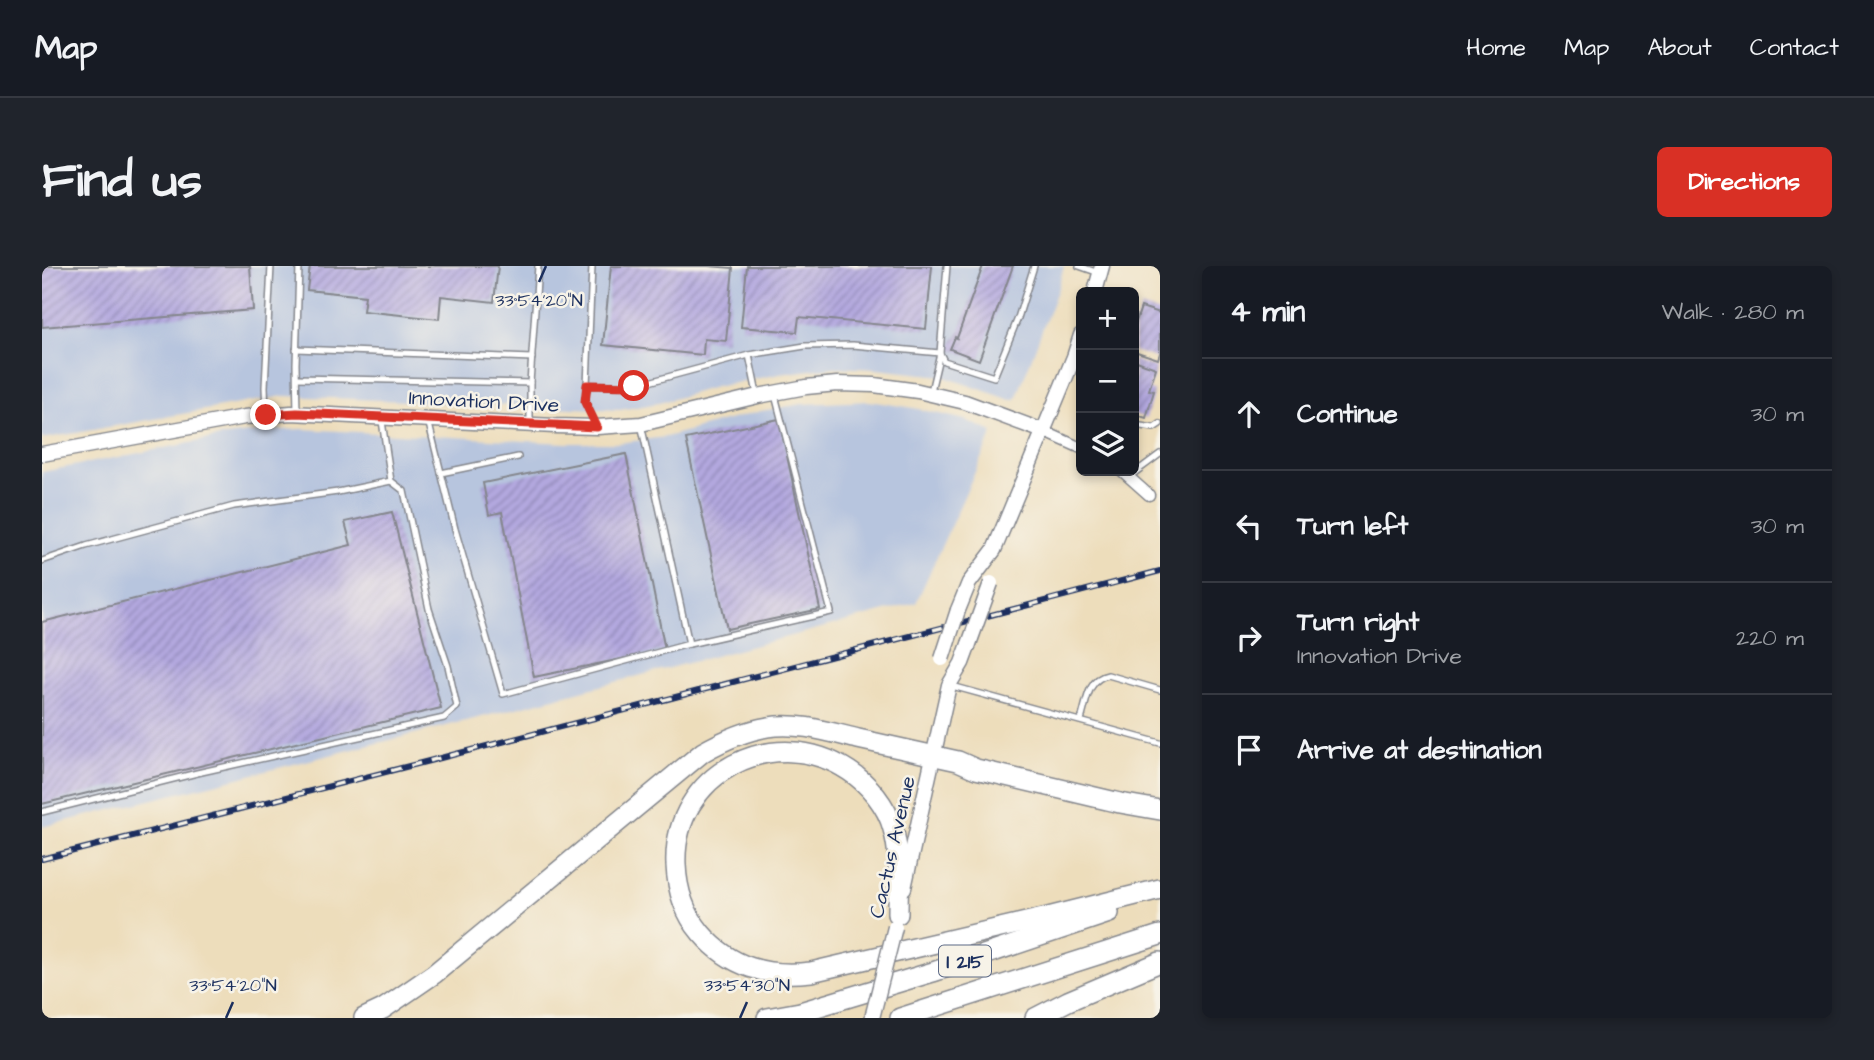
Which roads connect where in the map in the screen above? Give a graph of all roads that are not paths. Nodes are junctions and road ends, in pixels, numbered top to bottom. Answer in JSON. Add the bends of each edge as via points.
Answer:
{"nodes":[{"id":1,"x":271,"y":266,"type":"edge"},
{"id":2,"x":299,"y":266,"type":"edge"},
{"id":3,"x":538,"y":266,"type":"edge"},
{"id":4,"x":592,"y":266,"type":"edge"},
{"id":5,"x":947,"y":266,"type":"edge"},
{"id":6,"x":1034,"y":266,"type":"edge"},
{"id":7,"x":1079,"y":266,"type":"edge"},
{"id":8,"x":1101,"y":270,"type":"edge"},
{"id":9,"x":1096,"y":287,"type":"edge"},
{"id":10,"x":296,"y":349,"type":"junction"},
{"id":11,"x":1076,"y":350,"type":"edge"},
{"id":12,"x":940,"y":353,"type":"junction"},
{"id":13,"x":749,"y":355,"type":"junction"},
{"id":14,"x":532,"y":358,"type":"junction"},
{"id":15,"x":297,"y":378,"type":"junction"},
{"id":16,"x":530,"y":383,"type":"junction"},
{"id":17,"x":587,"y":385,"type":"junction"},
{"id":18,"x":775,"y":393,"type":"junction"},
{"id":19,"x":930,"y":394,"type":"junction"},
{"id":20,"x":758,"y":396,"type":"junction"},
{"id":21,"x":297,"y":413,"type":"junction"},
{"id":22,"x":266,"y":415,"type":"junction"},
{"id":23,"x":382,"y":417,"type":"junction"},
{"id":24,"x":428,"y":420,"type":"junction"},
{"id":25,"x":641,"y":424,"type":"junction"},
{"id":26,"x":1160,"y":424,"type":"edge"},
{"id":27,"x":530,"y":425,"type":"junction"},
{"id":28,"x":1139,"y":426,"type":"edge"},
{"id":29,"x":597,"y":427,"type":"junction"},
{"id":30,"x":1043,"y":431,"type":"junction"},
{"id":31,"x":1076,"y":446,"type":"edge"},
{"id":32,"x":42,"y":454,"type":"edge"},
{"id":33,"x":1160,"y":454,"type":"edge"},
{"id":34,"x":518,"y":457,"type":"dead end"},
{"id":35,"x":1139,"y":466,"type":"edge"},
{"id":36,"x":441,"y":473,"type":"junction"},
{"id":37,"x":1128,"y":476,"type":"edge"},
{"id":38,"x":391,"y":481,"type":"junction"},
{"id":39,"x":1149,"y":495,"type":"dead end"},
{"id":40,"x":995,"y":550,"type":"junction"},
{"id":41,"x":42,"y":561,"type":"edge"},
{"id":42,"x":689,"y":645,"type":"junction"},
{"id":43,"x":948,"y":685,"type":"junction"},
{"id":44,"x":1160,"y":690,"type":"edge"},
{"id":45,"x":1081,"y":720,"type":"junction"},
{"id":46,"x":1160,"y":743,"type":"edge"},
{"id":47,"x":934,"y":756,"type":"junction"},
{"id":48,"x":1160,"y":810,"type":"edge"},
{"id":49,"x":42,"y":812,"type":"edge"},
{"id":50,"x":1160,"y":888,"type":"edge"},
{"id":51,"x":1160,"y":896,"type":"edge"},
{"id":52,"x":897,"y":920,"type":"junction"},
{"id":53,"x":1160,"y":935,"type":"edge"},
{"id":54,"x":1160,"y":962,"type":"edge"},
{"id":55,"x":364,"y":1018,"type":"edge"},
{"id":56,"x":767,"y":1018,"type":"edge"},
{"id":57,"x":873,"y":1018,"type":"edge"},
{"id":58,"x":900,"y":1018,"type":"edge"},
{"id":59,"x":1035,"y":1018,"type":"edge"}],
"edges":[{"from":1,"to":22,"type":"lane"},
{"from":2,"to":10,"type":"lane"},
{"from":3,"to":14,"type":"lane"},
{"from":4,"to":17,"type":"lane"},
{"from":5,"to":12,"type":"lane"},
{"from":6,"to":12,"type":"lane","via":[[994,377],[944,361]]},
{"from":7,"to":8,"type":"lane"},
{"from":8,"to":9,"type":"street"},
{"from":10,"to":14,"type":"lane"},
{"from":10,"to":15,"type":"lane"},
{"from":11,"to":30,"type":"street","name":"Cactus Avenue"},
{"from":12,"to":13,"type":"lane","via":[[853,345],[806,346]]},
{"from":12,"to":19,"type":"lane"},
{"from":13,"to":17,"type":"lane","via":[[634,386]]},
{"from":13,"to":20,"type":"lane"},
{"from":14,"to":16,"type":"lane"},
{"from":15,"to":16,"type":"lane"},
{"from":15,"to":21,"type":"lane"},
{"from":16,"to":27,"type":"lane"},
{"from":17,"to":29,"type":"lane","via":[[585,402]]},
{"from":18,"to":19,"type":"street","name":"Innovation Drive","via":[[816,386],[874,385]]},
{"from":18,"to":20,"type":"street","name":"Innovation Drive"},
{"from":18,"to":42,"type":"lane","via":[[831,612]]},
{"from":19,"to":30,"type":"street","name":"Innovation Drive"},
{"from":20,"to":25,"type":"street","name":"Innovation Drive"},
{"from":21,"to":22,"type":"street","name":"Innovation Drive"},
{"from":21,"to":23,"type":"street","name":"Innovation Drive"},
{"from":22,"to":32,"type":"street","name":"Innovation Drive"},
{"from":23,"to":24,"type":"street","name":"Innovation Drive"},
{"from":23,"to":38,"type":"lane"},
{"from":24,"to":27,"type":"street","name":"Innovation Drive"},
{"from":24,"to":36,"type":"lane"},
{"from":25,"to":29,"type":"street","name":"Innovation Drive"},
{"from":25,"to":42,"type":"lane"},
{"from":26,"to":28,"type":"lane"},
{"from":27,"to":29,"type":"street","name":"Innovation Drive"},
{"from":30,"to":31,"type":"street","name":"Innovation Drive"},
{"from":30,"to":40,"type":"street","name":"Cactus Avenue"},
{"from":33,"to":35,"type":"lane"},
{"from":34,"to":36,"type":"lane"},
{"from":36,"to":42,"type":"lane","via":[[503,694]]},
{"from":37,"to":39,"type":"street"},
{"from":38,"to":41,"type":"lane","via":[[234,506]]},
{"from":38,"to":49,"type":"lane","via":[[404,491],[429,610],[457,707],[444,718]]},
{"from":40,"to":43,"type":"street","name":"Cactus Avenue","bridge":true,"via":[[991,583],[962,663]]},
{"from":40,"to":43,"type":"street","name":"Cactus Avenue","bridge":true,"via":[[969,583],[954,621],[942,659]]},
{"from":43,"to":45,"type":"lane"},
{"from":43,"to":47,"type":"street","name":"Cactus Avenue"},
{"from":44,"to":45,"type":"lane","via":[[1108,675],[1100,677],[1093,683]]},
{"from":45,"to":46,"type":"lane"},
{"from":47,"to":48,"type":"highway"},
{"from":47,"to":52,"type":"street","name":"Cactus Avenue"},
{"from":47,"to":55,"type":"highway","via":[[795,726],[727,738],[704,752],[434,974]]},
{"from":50,"to":52,"type":"highway","via":[[811,972],[776,974],[726,956],[690,918],[676,876],[675,857],[684,818],[707,784],[751,756],[805,752],[841,765],[871,789],[893,827]]},
{"from":51,"to":56,"type":"highway","number":"I 215","via":[[920,976]]},
{"from":52,"to":57,"type":"street","name":"Cactus Avenue","bridge":true},
{"from":53,"to":58,"type":"highway","number":"I 215"},
{"from":54,"to":59,"type":"highway"}]}
